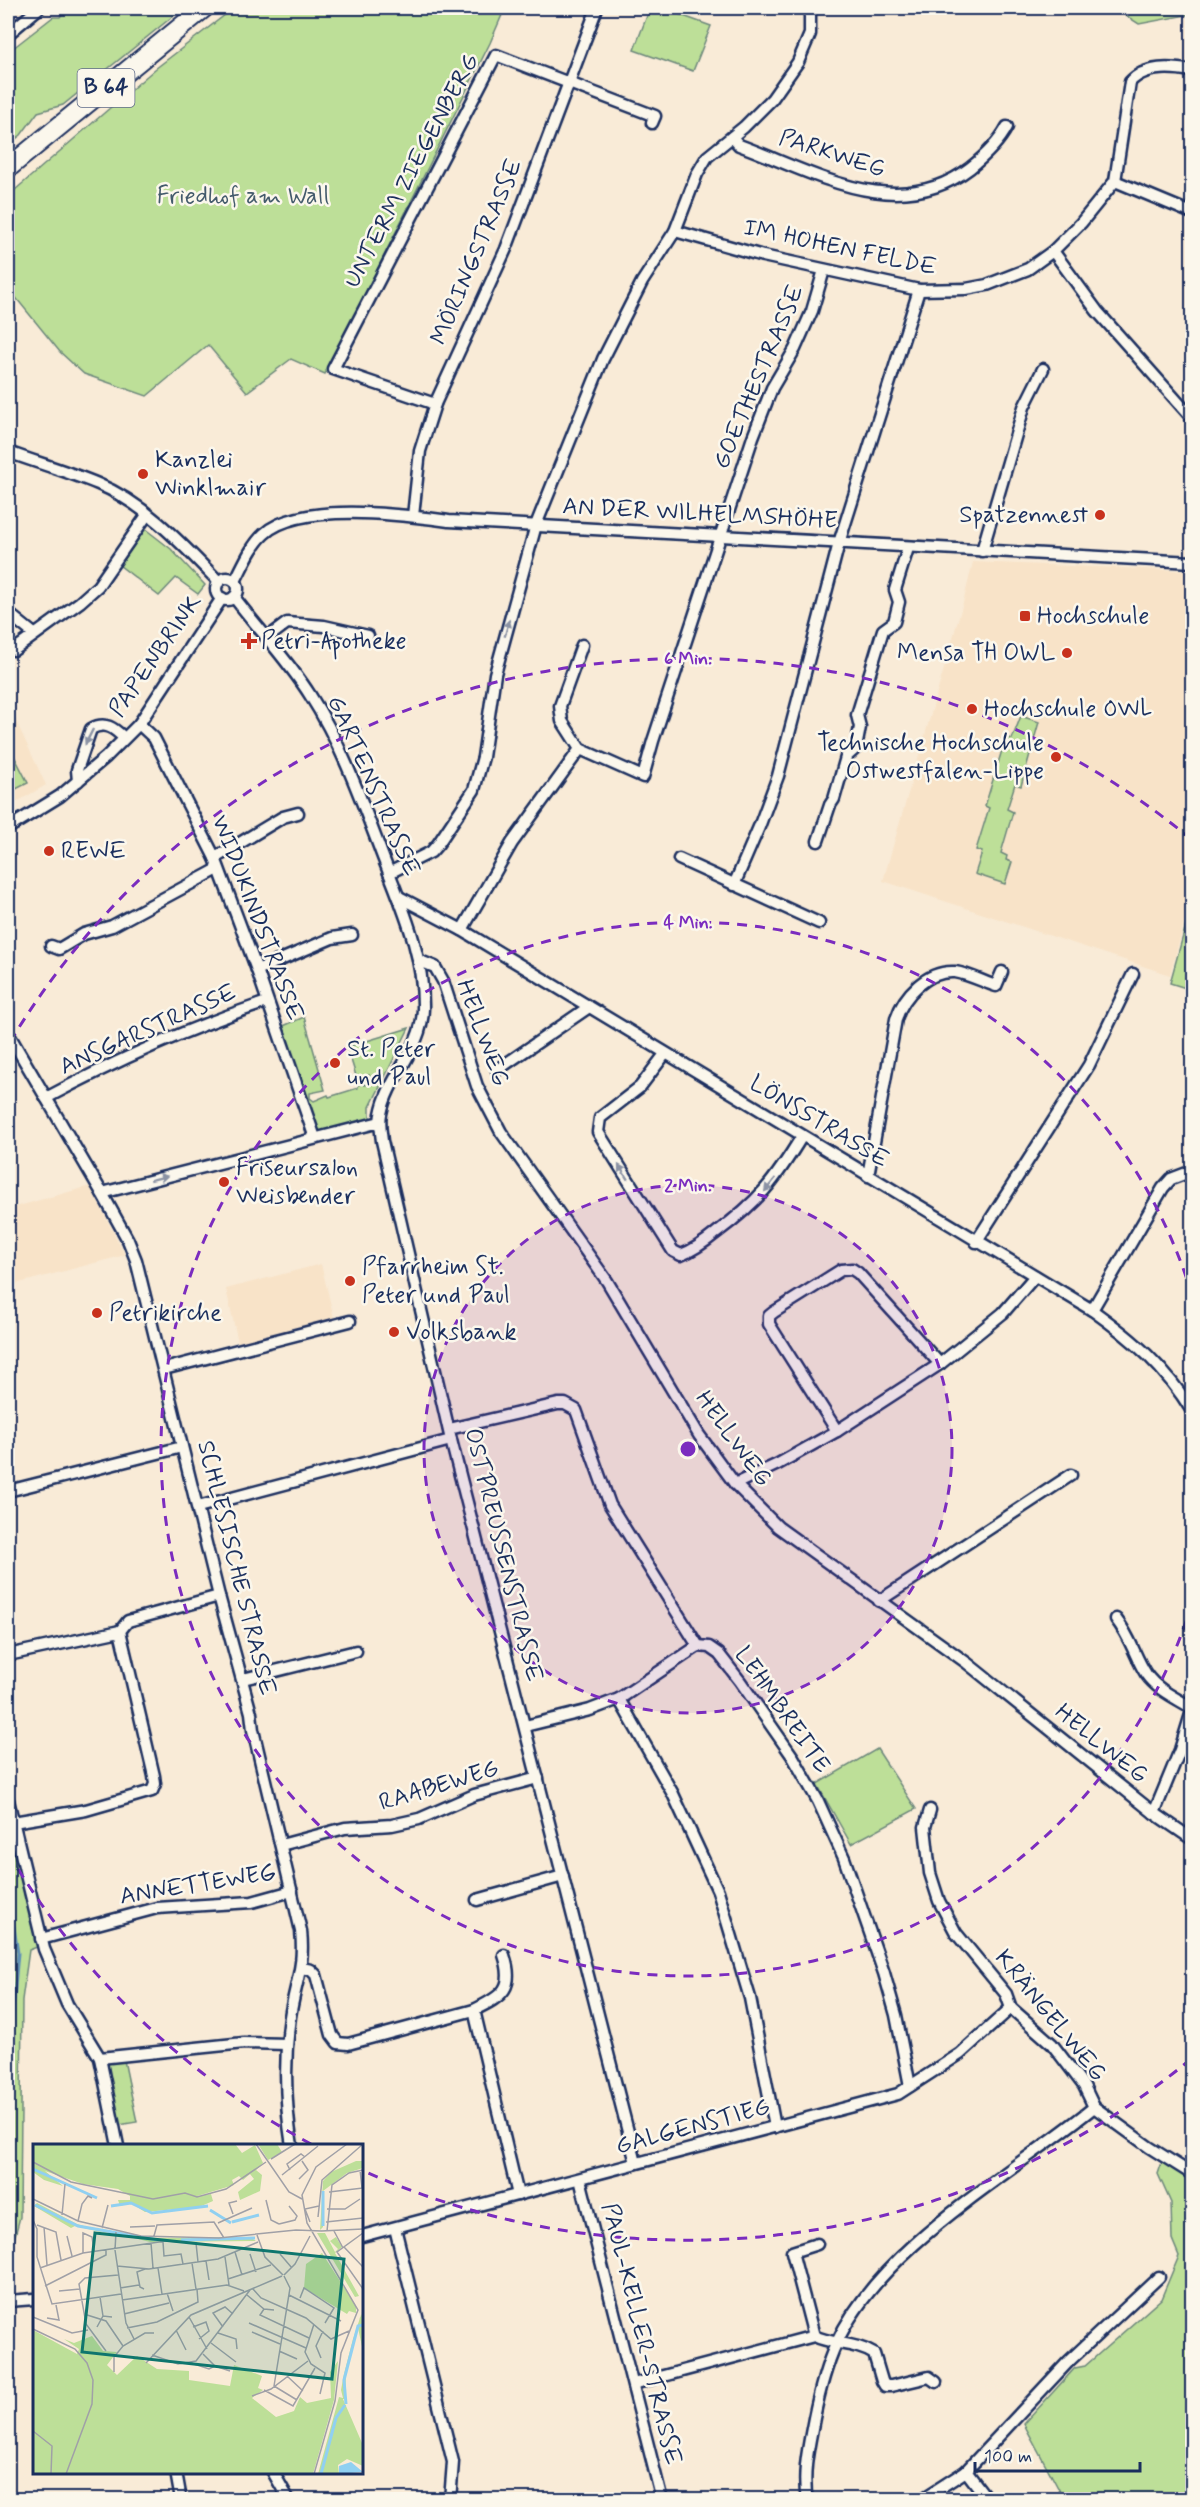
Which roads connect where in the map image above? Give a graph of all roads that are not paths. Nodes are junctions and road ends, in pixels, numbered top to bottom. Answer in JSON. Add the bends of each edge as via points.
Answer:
{"nodes":[{"id":1,"x":39,"y":8,"type":"edge"},
{"id":2,"x":204,"y":8,"type":"edge"},
{"id":3,"x":597,"y":8,"type":"edge"},
{"id":4,"x":810,"y":8,"type":"edge"},
{"id":5,"x":8,"y":34,"type":"edge"},
{"id":6,"x":1192,"y":71,"type":"edge"},
{"id":7,"x":567,"y":84,"type":"junction"},
{"id":8,"x":652,"y":123,"type":"dead end"},
{"id":9,"x":1007,"y":127,"type":"dead end"},
{"id":10,"x":732,"y":137,"type":"junction"},
{"id":11,"x":8,"y":168,"type":"edge"},
{"id":12,"x":1115,"y":181,"type":"junction"},
{"id":13,"x":1192,"y":213,"type":"edge"},
{"id":14,"x":675,"y":231,"type":"junction"},
{"id":15,"x":1053,"y":250,"type":"junction"},
{"id":16,"x":824,"y":270,"type":"junction"},
{"id":17,"x":919,"y":290,"type":"junction"},
{"id":18,"x":1043,"y":369,"type":"dead end"},
{"id":19,"x":435,"y":404,"type":"junction"},
{"id":20,"x":1192,"y":418,"type":"edge"},
{"id":21,"x":8,"y":452,"type":"edge"},
{"id":22,"x":147,"y":515,"type":"junction"},
{"id":23,"x":413,"y":516,"type":"junction"},
{"id":24,"x":536,"y":525,"type":"junction"},
{"id":25,"x":720,"y":534,"type":"junction"},
{"id":26,"x":838,"y":543,"type":"junction"},
{"id":27,"x":908,"y":548,"type":"junction"},
{"id":28,"x":982,"y":551,"type":"junction"},
{"id":29,"x":1192,"y":562,"type":"edge"},
{"id":30,"x":235,"y":581,"type":"junction"},
{"id":31,"x":219,"y":582,"type":"junction"},
{"id":32,"x":234,"y":597,"type":"junction"},
{"id":33,"x":222,"y":598,"type":"junction"},
{"id":34,"x":8,"y":613,"type":"edge"},
{"id":35,"x":34,"y":634,"type":"junction"},
{"id":36,"x":368,"y":636,"type":"dead end"},
{"id":37,"x":267,"y":638,"type":"junction"},
{"id":38,"x":582,"y":645,"type":"dead end"},
{"id":39,"x":14,"y":650,"type":"dead end"},
{"id":40,"x":139,"y":724,"type":"junction"},
{"id":41,"x":124,"y":738,"type":"junction"},
{"id":42,"x":580,"y":749,"type":"junction"},
{"id":43,"x":78,"y":781,"type":"junction"},
{"id":44,"x":298,"y":813,"type":"dead end"},
{"id":45,"x":8,"y":828,"type":"edge"},
{"id":46,"x":818,"y":841,"type":"dead end"},
{"id":47,"x":215,"y":858,"type":"junction"},
{"id":48,"x":679,"y":859,"type":"dead end"},
{"id":49,"x":218,"y":869,"type":"junction"},
{"id":50,"x":389,"y":873,"type":"junction"},
{"id":51,"x":734,"y":885,"type":"junction"},
{"id":52,"x":399,"y":897,"type":"junction"},
{"id":53,"x":819,"y":924,"type":"dead end"},
{"id":54,"x":462,"y":930,"type":"junction"},
{"id":55,"x":352,"y":935,"type":"dead end"},
{"id":56,"x":51,"y":946,"type":"dead end"},
{"id":57,"x":420,"y":961,"type":"junction"},
{"id":58,"x":256,"y":970,"type":"junction"},
{"id":59,"x":1002,"y":972,"type":"dead end"},
{"id":60,"x":1132,"y":974,"type":"dead end"},
{"id":61,"x":267,"y":1002,"type":"junction"},
{"id":62,"x":589,"y":1007,"type":"junction"},
{"id":63,"x":8,"y":1033,"type":"edge"},
{"id":64,"x":665,"y":1054,"type":"junction"},
{"id":65,"x":497,"y":1070,"type":"dead end"},
{"id":66,"x":46,"y":1098,"type":"junction"},
{"id":67,"x":380,"y":1122,"type":"junction"},
{"id":68,"x":802,"y":1136,"type":"junction"},
{"id":69,"x":315,"y":1138,"type":"junction"},
{"id":70,"x":1192,"y":1171,"type":"edge"},
{"id":71,"x":868,"y":1176,"type":"junction"},
{"id":72,"x":102,"y":1193,"type":"junction"},
{"id":73,"x":976,"y":1242,"type":"junction"},
{"id":74,"x":1035,"y":1276,"type":"junction"},
{"id":75,"x":1092,"y":1310,"type":"junction"},
{"id":76,"x":350,"y":1321,"type":"dead end"},
{"id":77,"x":940,"y":1364,"type":"junction"},
{"id":78,"x":164,"y":1369,"type":"junction"},
{"id":79,"x":1192,"y":1411,"type":"edge"},
{"id":80,"x":837,"y":1431,"type":"junction"},
{"id":81,"x":450,"y":1434,"type":"junction"},
{"id":82,"x":182,"y":1447,"type":"junction"},
{"id":83,"x":1071,"y":1475,"type":"dead end"},
{"id":84,"x":735,"y":1484,"type":"junction"},
{"id":85,"x":8,"y":1491,"type":"edge"},
{"id":86,"x":198,"y":1507,"type":"junction"},
{"id":87,"x":219,"y":1596,"type":"junction"},
{"id":88,"x":879,"y":1601,"type":"junction"},
{"id":89,"x":1116,"y":1620,"type":"dead end"},
{"id":90,"x":120,"y":1631,"type":"junction"},
{"id":91,"x":698,"y":1646,"type":"junction"},
{"id":92,"x":356,"y":1651,"type":"dead end"},
{"id":93,"x":8,"y":1655,"type":"edge"},
{"id":94,"x":243,"y":1679,"type":"junction"},
{"id":95,"x":619,"y":1699,"type":"junction"},
{"id":96,"x":1192,"y":1710,"type":"edge"},
{"id":97,"x":525,"y":1726,"type":"junction"},
{"id":98,"x":538,"y":1778,"type":"junction"},
{"id":99,"x":8,"y":1800,"type":"edge"},
{"id":100,"x":930,"y":1810,"type":"dead end"},
{"id":101,"x":1154,"y":1813,"type":"junction"},
{"id":102,"x":12,"y":1822,"type":"junction"},
{"id":103,"x":1192,"y":1839,"type":"edge"},
{"id":104,"x":281,"y":1845,"type":"junction"},
{"id":105,"x":563,"y":1876,"type":"junction"},
{"id":106,"x":292,"y":1891,"type":"junction"},
{"id":107,"x":477,"y":1900,"type":"dead end"},
{"id":108,"x":41,"y":1939,"type":"junction"},
{"id":109,"x":504,"y":1955,"type":"dead end"},
{"id":110,"x":302,"y":1968,"type":"junction"},
{"id":111,"x":1011,"y":2008,"type":"junction"},
{"id":112,"x":474,"y":2010,"type":"junction"},
{"id":113,"x":287,"y":2044,"type":"junction"},
{"id":114,"x":100,"y":2058,"type":"junction"},
{"id":115,"x":909,"y":2086,"type":"junction"},
{"id":116,"x":1094,"y":2107,"type":"junction"},
{"id":117,"x":775,"y":2127,"type":"junction"},
{"id":118,"x":118,"y":2144,"type":"edge"},
{"id":119,"x":292,"y":2144,"type":"edge"},
{"id":120,"x":636,"y":2163,"type":"junction"},
{"id":121,"x":1192,"y":2174,"type":"edge"},
{"id":122,"x":580,"y":2179,"type":"junction"},
{"id":123,"x":518,"y":2195,"type":"junction"},
{"id":124,"x":395,"y":2228,"type":"junction"},
{"id":125,"x":363,"y":2236,"type":"edge"},
{"id":126,"x":817,"y":2244,"type":"dead end"},
{"id":127,"x":1159,"y":2277,"type":"dead end"},
{"id":128,"x":33,"y":2299,"type":"edge"},
{"id":129,"x":8,"y":2301,"type":"edge"},
{"id":130,"x":814,"y":2336,"type":"junction"},
{"id":131,"x":836,"y":2343,"type":"junction"},
{"id":132,"x":936,"y":2382,"type":"dead end"},
{"id":133,"x":633,"y":2384,"type":"junction"},
{"id":134,"x":966,"y":2471,"type":"junction"},
{"id":135,"x":176,"y":2474,"type":"edge"},
{"id":136,"x":274,"y":2474,"type":"edge"},
{"id":137,"x":181,"y":2499,"type":"edge"},
{"id":138,"x":289,"y":2499,"type":"edge"},
{"id":139,"x":450,"y":2499,"type":"edge"},
{"id":140,"x":662,"y":2499,"type":"edge"},
{"id":141,"x":807,"y":2499,"type":"edge"},
{"id":142,"x":921,"y":2499,"type":"edge"},
{"id":143,"x":988,"y":2499,"type":"edge"}],
"edges":[{"from":1,"to":5,"type":"street"},
{"from":2,"to":11,"type":"main road","number":"B 64"},
{"from":3,"to":7,"type":"street","name":"MÖRINGSTRASSE"},
{"from":4,"to":10,"type":"street","via":[[810,34],[798,62],[772,99]]},
{"from":6,"to":12,"type":"street","via":[[1146,70],[1130,82]]},
{"from":7,"to":8,"type":"street","name":"UNTERM ZIEGENBERG","via":[[655,116]]},
{"from":7,"to":19,"type":"street","name":"MÖRINGSTRASSE","via":[[506,249]]},
{"from":7,"to":19,"type":"street","name":"UNTERM ZIEGENBERG","via":[[496,55],[333,369]]},
{"from":9,"to":10,"type":"street","name":"PARKWEG","via":[[979,161],[948,183],[909,194],[864,191],[739,145]]},
{"from":10,"to":14,"type":"street","via":[[707,157]]},
{"from":12,"to":13,"type":"street"},
{"from":12,"to":15,"type":"street","name":"IM HOHEN FELDE"},
{"from":14,"to":16,"type":"street","name":"IM HOHEN FELDE"},
{"from":14,"to":24,"type":"street","via":[[642,282],[613,339]]},
{"from":15,"to":17,"type":"street","name":"IM HOHEN FELDE","via":[[1028,269],[987,285],[966,290]]},
{"from":15,"to":20,"type":"street","via":[[1097,311]]},
{"from":16,"to":17,"type":"street","name":"IM HOHEN FELDE"},
{"from":16,"to":25,"type":"street","name":"GOETHESTRASSE","via":[[812,311],[772,388]]},
{"from":17,"to":26,"type":"street"},
{"from":18,"to":28,"type":"street","via":[[1024,407]]},
{"from":19,"to":23,"type":"street","name":"MÖRINGSTRASSE","via":[[420,451]]},
{"from":21,"to":22,"type":"street","via":[[100,485]]},
{"from":22,"to":31,"type":"street"},
{"from":22,"to":35,"type":"street","via":[[98,586]]},
{"from":23,"to":24,"type":"street","name":"AN DER WILHELMSHÖHE"},
{"from":23,"to":30,"type":"street","name":"AN DER WILHELMSHÖHE","via":[[342,514],[296,518],[279,524],[263,535]]},
{"from":24,"to":25,"type":"street","name":"AN DER WILHELMSHÖHE"},
{"from":50,"to":24,"type":"street","one_way":true,"via":[[431,852],[474,790],[483,758],[495,674]]},
{"from":25,"to":26,"type":"street","name":"AN DER WILHELMSHÖHE"},
{"from":25,"to":42,"type":"street","name":"GOETHESTRASSE","via":[[643,777]]},
{"from":26,"to":27,"type":"street","name":"AN DER WILHELMSHÖHE"},
{"from":26,"to":51,"type":"street","via":[[778,776]]},
{"from":27,"to":28,"type":"street","name":"AN DER WILHELMSHÖHE"},
{"from":27,"to":46,"type":"street","via":[[895,590],[899,602],[894,622],[883,630],[857,715],[860,727],[856,748],[846,757]]},
{"from":28,"to":29,"type":"street","name":"AN DER WILHELMSHÖHE"},
{"from":30,"to":31,"type":"street","via":[[226,578]]},
{"from":30,"to":32,"type":"street","via":[[238,590]]},
{"from":31,"to":33,"type":"street","via":[[217,589]]},
{"from":32,"to":33,"type":"street"},
{"from":32,"to":37,"type":"street","name":"GARTENSTRASSE"},
{"from":33,"to":40,"type":"street","name":"PAPENBRINK"},
{"from":34,"to":35,"type":"street"},
{"from":35,"to":39,"type":"street"},
{"from":36,"to":37,"type":"street","via":[[287,623]]},
{"from":37,"to":50,"type":"street","name":"GARTENSTRASSE","via":[[295,671],[327,723]]},
{"from":38,"to":42,"type":"street","via":[[561,706],[562,721]]},
{"from":40,"to":41,"type":"street","name":"PAPENBRINK"},
{"from":40,"to":47,"type":"street","name":"WIDUKINDSTRASSE","via":[[154,738]]},
{"from":41,"to":43,"type":"street","name":"PAPENBRINK"},
{"from":41,"to":43,"type":"street","name":"PAPENBRINK","one_way":true,"via":[[108,725],[98,724],[91,729],[77,770]]},
{"from":42,"to":54,"type":"street","via":[[512,843]]},
{"from":43,"to":45,"type":"street","name":"PAPENBRINK"},
{"from":44,"to":47,"type":"street","via":[[283,817]]},
{"from":47,"to":49,"type":"street","name":"WIDUKINDSTRASSE"},
{"from":48,"to":51,"type":"street"},
{"from":49,"to":56,"type":"street","via":[[112,926],[84,934],[59,948]]},
{"from":49,"to":58,"type":"street","name":"WIDUKINDSTRASSE"},
{"from":50,"to":52,"type":"street","name":"GARTENSTRASSE"},
{"from":51,"to":53,"type":"street"},
{"from":52,"to":54,"type":"street","name":"LÖNSSTRASSE"},
{"from":52,"to":57,"type":"street","name":"GARTENSTRASSE"},
{"from":54,"to":62,"type":"street","name":"LÖNSSTRASSE"},
{"from":55,"to":58,"type":"street","name":"ANSGARSTRASSE","via":[[332,938]]},
{"from":57,"to":67,"type":"street","name":"OSTPREUSSENSTRASSE","via":[[420,1031],[385,1100]]},
{"from":57,"to":84,"type":"street","name":"HELLWEG","via":[[435,968],[442,981],[477,1086],[501,1132],[607,1281],[699,1435]]},
{"from":58,"to":61,"type":"street","name":"WIDUKINDSTRASSE"},
{"from":59,"to":71,"type":"street","via":[[996,986],[956,972],[942,974],[927,979],[904,999],[896,1019]]},
{"from":60,"to":73,"type":"street","via":[[1089,1065]]},
{"from":61,"to":66,"type":"street","name":"ANSGARSTRASSE","via":[[208,1023]]},
{"from":61,"to":69,"type":"street","name":"WIDUKINDSTRASSE"},
{"from":62,"to":64,"type":"street","name":"LÖNSSTRASSE"},
{"from":62,"to":65,"type":"street"},
{"from":63,"to":66,"type":"street","name":"SCHLESISCHE STRASSE"},
{"from":64,"to":68,"type":"street","name":"LÖNSSTRASSE"},
{"from":68,"to":64,"type":"street","one_way":true,"via":[[779,1174],[741,1215],[692,1251],[681,1255],[673,1251],[598,1132],[600,1118],[640,1087]]},
{"from":66,"to":72,"type":"street","name":"SCHLESISCHE STRASSE"},
{"from":67,"to":69,"type":"street"},
{"from":67,"to":81,"type":"street","name":"OSTPREUSSENSTRASSE"},
{"from":68,"to":71,"type":"street","name":"LÖNSSTRASSE"},
{"from":72,"to":69,"type":"street","one_way":true},
{"from":70,"to":75,"type":"street","via":[[1171,1179],[1163,1188]]},
{"from":71,"to":73,"type":"street","name":"LÖNSSTRASSE"},
{"from":72,"to":78,"type":"street","name":"SCHLESISCHE STRASSE","via":[[136,1260]]},
{"from":73,"to":74,"type":"street","name":"LÖNSSTRASSE"},
{"from":74,"to":75,"type":"street","name":"LÖNSSTRASSE"},
{"from":74,"to":77,"type":"street","via":[[996,1320]]},
{"from":75,"to":79,"type":"street","name":"LÖNSSTRASSE","via":[[1146,1351]]},
{"from":76,"to":78,"type":"street"},
{"from":77,"to":80,"type":"street"},
{"from":77,"to":80,"type":"street","via":[[852,1269],[841,1270],[774,1312],[769,1316],[769,1324]]},
{"from":78,"to":82,"type":"street","name":"SCHLESISCHE STRASSE"},
{"from":80,"to":84,"type":"street"},
{"from":81,"to":86,"type":"street"},
{"from":81,"to":91,"type":"street","name":"LEHMBREITE","via":[[558,1404],[576,1410],[610,1505]]},
{"from":81,"to":97,"type":"street","name":"OSTPREUSSENSTRASSE"},
{"from":82,"to":85,"type":"street"},
{"from":82,"to":86,"type":"street","name":"SCHLESISCHE STRASSE"},
{"from":83,"to":88,"type":"street"},
{"from":84,"to":88,"type":"street","name":"HELLWEG","via":[[778,1527]]},
{"from":86,"to":87,"type":"street","name":"SCHLESISCHE STRASSE"},
{"from":87,"to":90,"type":"street","via":[[128,1621]]},
{"from":87,"to":94,"type":"street","name":"SCHLESISCHE STRASSE"},
{"from":88,"to":101,"type":"street","name":"HELLWEG","via":[[967,1664]]},
{"from":89,"to":96,"type":"street","via":[[1147,1675]]},
{"from":90,"to":93,"type":"street"},
{"from":90,"to":102,"type":"street","via":[[155,1785],[152,1791],[51,1817]]},
{"from":91,"to":95,"type":"street"},
{"from":91,"to":115,"type":"street","name":"LEHMBREITE","via":[[710,1647],[719,1654],[793,1756],[819,1801],[844,1858],[884,1973]]},
{"from":92,"to":94,"type":"street"},
{"from":94,"to":104,"type":"street","name":"SCHLESISCHE STRASSE"},
{"from":95,"to":97,"type":"street"},
{"from":95,"to":117,"type":"street","via":[[673,1794],[718,1891],[750,1998]]},
{"from":96,"to":101,"type":"street"},
{"from":97,"to":98,"type":"street","name":"OSTPREUSSENSTRASSE"},
{"from":98,"to":104,"type":"street","name":"RAABEWEG","via":[[474,1795],[419,1818],[392,1825],[345,1828]]},
{"from":98,"to":105,"type":"street","name":"OSTPREUSSENSTRASSE"},
{"from":99,"to":102,"type":"street"},
{"from":100,"to":111,"type":"street","name":"KRÄNGELWEG","via":[[925,1827],[926,1849],[939,1901],[956,1933],[1006,1994]]},
{"from":101,"to":103,"type":"street","name":"HELLWEG"},
{"from":102,"to":108,"type":"street"},
{"from":104,"to":106,"type":"street","name":"SCHLESISCHE STRASSE"},
{"from":105,"to":107,"type":"street"},
{"from":105,"to":120,"type":"street","name":"OSTPREUSSENSTRASSE"},
{"from":106,"to":108,"type":"street","name":"ANNETTEWEG","via":[[252,1902],[157,1908]]},
{"from":106,"to":110,"type":"street","name":"SCHLESISCHE STRASSE","via":[[301,1931]]},
{"from":108,"to":114,"type":"street","via":[[67,2004]]},
{"from":109,"to":112,"type":"street","via":[[510,1980],[505,1989]]},
{"from":110,"to":112,"type":"street","via":[[316,1975],[332,2035],[338,2043],[348,2044]]},
{"from":110,"to":113,"type":"street","name":"SCHLESISCHE STRASSE"},
{"from":111,"to":115,"type":"street","name":"GALGENSTIEG","via":[[960,2054]]},
{"from":111,"to":116,"type":"street","name":"KRÄNGELWEG","via":[[1052,2044],[1084,2086]]},
{"from":112,"to":123,"type":"street"},
{"from":113,"to":114,"type":"street","via":[[244,2043]]},
{"from":113,"to":119,"type":"street","name":"SCHLESISCHE STRASSE","via":[[287,2110]]},
{"from":114,"to":118,"type":"street"},
{"from":115,"to":117,"type":"street","name":"GALGENSTIEG","via":[[898,2094]]},
{"from":116,"to":121,"type":"street","name":"KRÄNGELWEG"},
{"from":116,"to":131,"type":"street","via":[[945,2218],[883,2276]]},
{"from":117,"to":120,"type":"street","name":"GALGENSTIEG"},
{"from":120,"to":122,"type":"street","name":"GALGENSTIEG"},
{"from":122,"to":123,"type":"street","name":"GALGENSTIEG"},
{"from":122,"to":133,"type":"street","name":"PAUL-KELLER-STRASSE"},
{"from":123,"to":124,"type":"street","name":"GALGENSTIEG"},
{"from":124,"to":125,"type":"street","name":"GALGENSTIEG"},
{"from":124,"to":139,"type":"street","via":[[453,2462]]},
{"from":126,"to":130,"type":"street","via":[[792,2252]]},
{"from":127,"to":134,"type":"street","via":[[1069,2361]]},
{"from":128,"to":129,"type":"street"},
{"from":130,"to":131,"type":"street"},
{"from":130,"to":133,"type":"street"},
{"from":131,"to":132,"type":"street","via":[[874,2354],[885,2386],[929,2377]]},
{"from":131,"to":141,"type":"street","via":[[811,2433]]},
{"from":133,"to":140,"type":"street","name":"PAUL-KELLER-STRASSE"},
{"from":134,"to":142,"type":"street"},
{"from":134,"to":143,"type":"street"},
{"from":135,"to":137,"type":"street"},
{"from":136,"to":138,"type":"street"}]}
